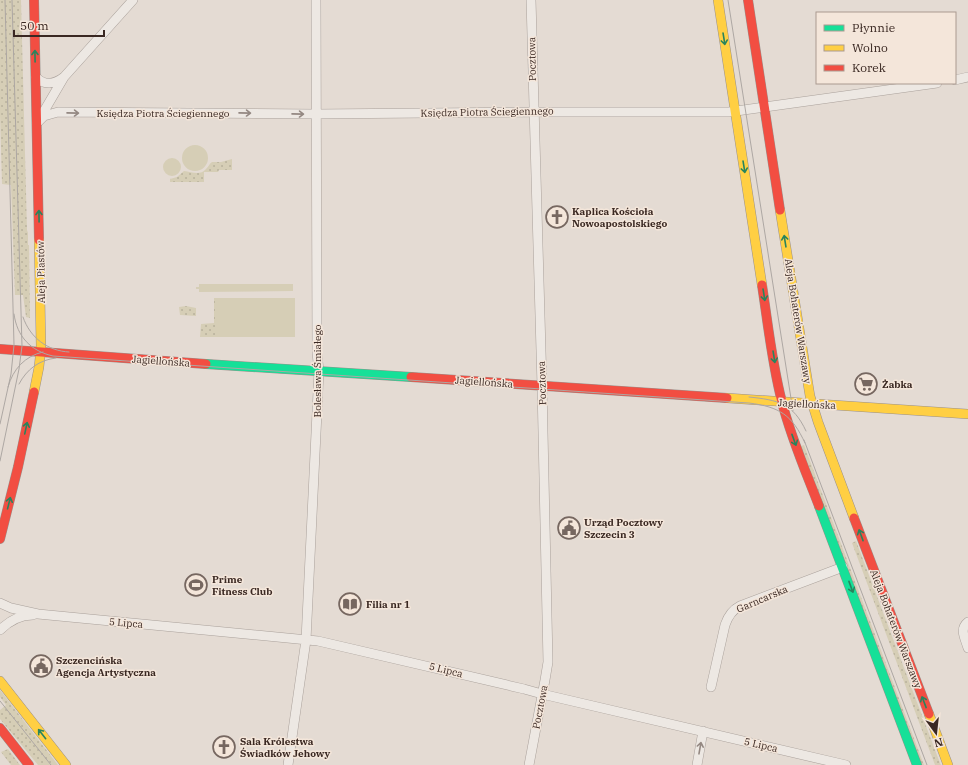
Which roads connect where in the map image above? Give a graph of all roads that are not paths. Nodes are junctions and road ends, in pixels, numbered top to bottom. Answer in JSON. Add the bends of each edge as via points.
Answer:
{"nodes":[{"id":1,"x":34,"y":0,"type":"edge"},
{"id":2,"x":133,"y":0,"type":"edge"},
{"id":3,"x":316,"y":0,"type":"edge"},
{"id":4,"x":531,"y":0,"type":"edge"},
{"id":5,"x":718,"y":0,"type":"edge"},
{"id":6,"x":748,"y":0,"type":"edge"},
{"id":7,"x":36,"y":77,"type":"junction"},
{"id":8,"x":64,"y":77,"type":"junction"},
{"id":9,"x":968,"y":77,"type":"edge"},
{"id":10,"x":956,"y":80,"type":"edge"},
{"id":11,"x":956,"y":80,"type":"edge"},
{"id":12,"x":968,"y":80,"type":"edge"},
{"id":13,"x":930,"y":84,"type":"edge"},
{"id":14,"x":764,"y":107,"type":"junction"},
{"id":15,"x":735,"y":111,"type":"junction"},
{"id":16,"x":534,"y":112,"type":"junction"},
{"id":17,"x":316,"y":114,"type":"junction"},
{"id":18,"x":37,"y":123,"type":"junction"},
{"id":19,"x":0,"y":349,"type":"edge"},
{"id":20,"x":41,"y":353,"type":"junction"},
{"id":21,"x":319,"y":371,"type":"junction"},
{"id":22,"x":542,"y":386,"type":"junction"},
{"id":23,"x":782,"y":402,"type":"junction"},
{"id":24,"x":812,"y":404,"type":"junction"},
{"id":25,"x":968,"y":414,"type":"edge"},
{"id":26,"x":0,"y":539,"type":"edge"},
{"id":27,"x":843,"y":567,"type":"junction"},
{"id":28,"x":0,"y":603,"type":"edge"},
{"id":29,"x":38,"y":614,"type":"junction"},
{"id":30,"x":968,"y":622,"type":"edge"},
{"id":31,"x":0,"y":630,"type":"edge"},
{"id":32,"x":306,"y":640,"type":"junction"},
{"id":33,"x":968,"y":648,"type":"edge"},
{"id":34,"x":0,"y":680,"type":"edge"},
{"id":35,"x":711,"y":688,"type":"dead end"},
{"id":36,"x":542,"y":694,"type":"junction"},
{"id":37,"x":0,"y":728,"type":"edge"},
{"id":38,"x":703,"y":731,"type":"junction"},
{"id":39,"x":911,"y":750,"type":"junction"},
{"id":40,"x":29,"y":765,"type":"edge"},
{"id":41,"x":66,"y":765,"type":"edge"},
{"id":42,"x":288,"y":765,"type":"edge"},
{"id":43,"x":529,"y":765,"type":"edge"},
{"id":44,"x":697,"y":765,"type":"edge"},
{"id":45,"x":846,"y":765,"type":"edge"},
{"id":46,"x":910,"y":765,"type":"edge"},
{"id":47,"x":916,"y":765,"type":"edge"},
{"id":48,"x":948,"y":765,"type":"edge"}],
"edges":[{"from":7,"to":1,"type":"street","name":"Aleja Piastów","one_way":true},
{"from":2,"to":8,"type":"street"},
{"from":3,"to":17,"type":"street","name":"Bolesława Śmiałego"},
{"from":4,"to":16,"type":"street","name":"Pocztowa"},
{"from":5,"to":15,"type":"street","one_way":true},
{"from":6,"to":14,"type":"street","name":"Aleja Bohaterów Warszawy"},
{"from":7,"to":8,"type":"street","via":[[43,83],[50,83]]},
{"from":7,"to":18,"type":"street","name":"Aleja Piastów"},
{"from":8,"to":18,"type":"street"},
{"from":9,"to":10,"type":"street"},
{"from":11,"to":12,"type":"street"},
{"from":13,"to":14,"type":"street","name":"Księdza Piotra Ściegiennego"},
{"from":14,"to":15,"type":"street","name":"Księdza Piotra Ściegiennego"},
{"from":24,"to":14,"type":"street","name":"Aleja Bohaterów Warszawy","one_way":true},
{"from":15,"to":16,"type":"street","name":"Księdza Piotra Ściegiennego"},
{"from":15,"to":23,"type":"street","one_way":true},
{"from":16,"to":17,"type":"street","name":"Księdza Piotra Ściegiennego"},
{"from":16,"to":22,"type":"street","name":"Pocztowa"},
{"from":18,"to":17,"type":"street","name":"Księdza Piotra Ściegiennego","one_way":true,"via":[[44,116],[58,112]]},
{"from":17,"to":21,"type":"street","name":"Bolesława Śmiałego"},
{"from":20,"to":18,"type":"street","name":"Aleja Piastów","one_way":true},
{"from":19,"to":20,"type":"street","name":"Jagiellońska"},
{"from":20,"to":21,"type":"street","name":"Jagiellońska"},
{"from":26,"to":20,"type":"street","name":"Aleja Piastów","one_way":true,"via":[[18,467]]},
{"from":21,"to":22,"type":"street","name":"Jagiellońska"},
{"from":21,"to":32,"type":"street","name":"Bolesława Śmiałego"},
{"from":22,"to":23,"type":"street","name":"Jagiellońska"},
{"from":22,"to":36,"type":"street","name":"Pocztowa","via":[[548,662]]},
{"from":23,"to":24,"type":"street","name":"Jagiellońska"},
{"from":23,"to":27,"type":"street","one_way":true},
{"from":24,"to":25,"type":"street","name":"Jagiellońska"},
{"from":48,"to":24,"type":"street","name":"Aleja Bohaterów Warszawy","one_way":true},
{"from":27,"to":35,"type":"street","name":"Garncarska","via":[[733,610],[725,625]]},
{"from":27,"to":39,"type":"street","one_way":true},
{"from":28,"to":29,"type":"street","name":"5 Lipca"},
{"from":29,"to":31,"type":"street","name":"5 Lipca","via":[[16,619]]},
{"from":29,"to":32,"type":"street","name":"5 Lipca"},
{"from":30,"to":33,"type":"street","via":[[963,630]]},
{"from":32,"to":36,"type":"street","name":"5 Lipca","via":[[329,643]]},
{"from":32,"to":42,"type":"street","name":"Bolesława Śmiałego"},
{"from":41,"to":34,"type":"street","one_way":true},
{"from":36,"to":38,"type":"street","name":"5 Lipca"},
{"from":36,"to":43,"type":"street","name":"Pocztowa"},
{"from":37,"to":40,"type":"street"},
{"from":44,"to":38,"type":"street","one_way":true},
{"from":38,"to":45,"type":"street","name":"5 Lipca"},
{"from":39,"to":46,"type":"street"},
{"from":39,"to":47,"type":"street"}]}
